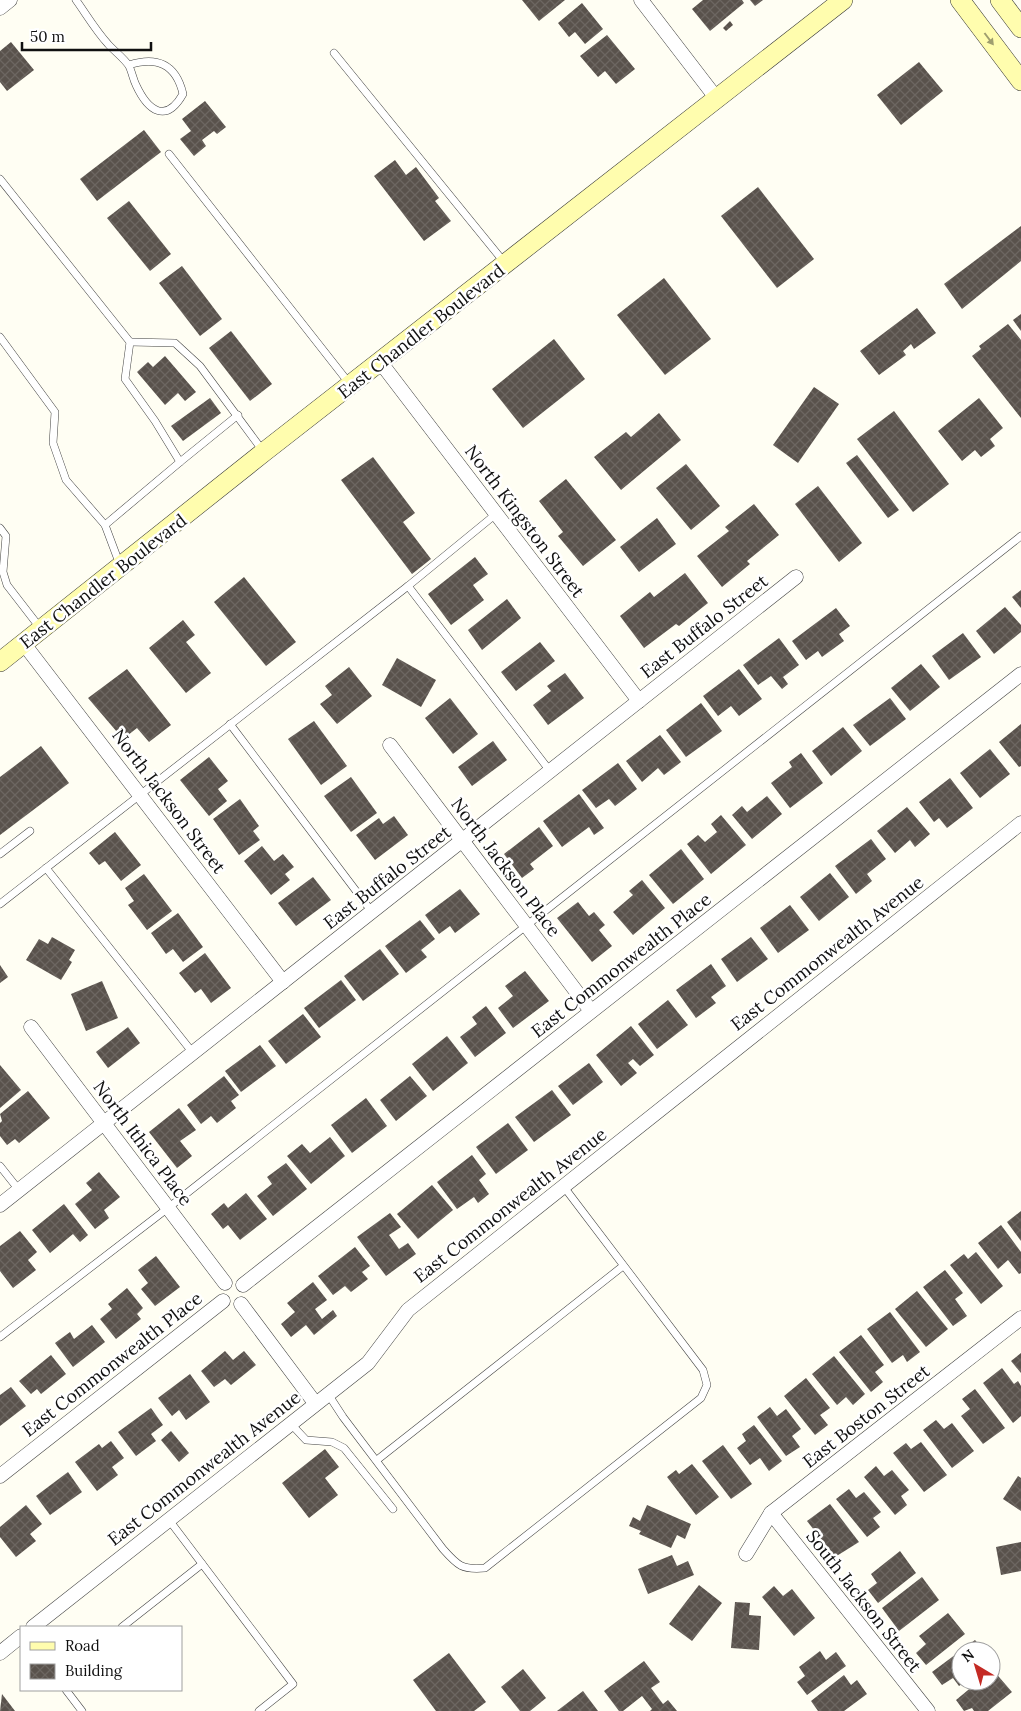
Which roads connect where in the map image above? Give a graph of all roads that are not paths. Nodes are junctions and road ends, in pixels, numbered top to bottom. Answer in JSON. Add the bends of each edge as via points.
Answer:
{"nodes":[{"id":1,"x":10,"y":0,"type":"edge"},
{"id":2,"x":76,"y":0,"type":"edge"},
{"id":3,"x":641,"y":0,"type":"edge"},
{"id":4,"x":844,"y":0,"type":"edge"},
{"id":5,"x":960,"y":0,"type":"edge"},
{"id":6,"x":1000,"y":0,"type":"edge"},
{"id":7,"x":0,"y":8,"type":"edge"},
{"id":8,"x":1021,"y":28,"type":"edge"},
{"id":9,"x":334,"y":53,"type":"dead end"},
{"id":10,"x":129,"y":65,"type":"junction"},
{"id":11,"x":1021,"y":81,"type":"edge"},
{"id":12,"x":717,"y":99,"type":"junction"},
{"id":13,"x":169,"y":154,"type":"dead end"},
{"id":14,"x":0,"y":179,"type":"edge"},
{"id":15,"x":506,"y":264,"type":"junction"},
{"id":16,"x":0,"y":337,"type":"edge"},
{"id":17,"x":130,"y":342,"type":"junction"},
{"id":18,"x":380,"y":363,"type":"junction"},
{"id":19,"x":351,"y":386,"type":"junction"},
{"id":20,"x":238,"y":415,"type":"junction"},
{"id":21,"x":264,"y":452,"type":"junction"},
{"id":22,"x":180,"y":462,"type":"junction"},
{"id":23,"x":496,"y":514,"type":"junction"},
{"id":24,"x":105,"y":525,"type":"junction"},
{"id":25,"x":0,"y":528,"type":"edge"},
{"id":26,"x":1021,"y":536,"type":"edge"},
{"id":27,"x":121,"y":567,"type":"junction"},
{"id":28,"x":796,"y":577,"type":"dead end"},
{"id":29,"x":408,"y":586,"type":"junction"},
{"id":30,"x":41,"y":630,"type":"junction"},
{"id":31,"x":24,"y":644,"type":"junction"},
{"id":32,"x":0,"y":662,"type":"edge"},
{"id":33,"x":1021,"y":674,"type":"edge"},
{"id":34,"x":639,"y":702,"type":"junction"},
{"id":35,"x":230,"y":724,"type":"junction"},
{"id":36,"x":390,"y":745,"type":"dead end"},
{"id":37,"x":550,"y":771,"type":"junction"},
{"id":38,"x":140,"y":795,"type":"junction"},
{"id":39,"x":1021,"y":823,"type":"edge"},
{"id":40,"x":30,"y":831,"type":"dead end"},
{"id":41,"x":462,"y":841,"type":"junction"},
{"id":42,"x":0,"y":854,"type":"edge"},
{"id":43,"x":46,"y":868,"type":"junction"},
{"id":44,"x":0,"y":904,"type":"edge"},
{"id":45,"x":372,"y":912,"type":"junction"},
{"id":46,"x":526,"y":926,"type":"junction"},
{"id":47,"x":283,"y":982,"type":"junction"},
{"id":48,"x":591,"y":1011,"type":"junction"},
{"id":49,"x":31,"y":1027,"type":"dead end"},
{"id":50,"x":193,"y":1053,"type":"junction"},
{"id":51,"x":104,"y":1123,"type":"junction"},
{"id":52,"x":0,"y":1166,"type":"edge"},
{"id":53,"x":564,"y":1188,"type":"junction"},
{"id":54,"x":19,"y":1190,"type":"junction"},
{"id":55,"x":0,"y":1205,"type":"edge"},
{"id":56,"x":168,"y":1208,"type":"junction"},
{"id":57,"x":623,"y":1266,"type":"junction"},
{"id":58,"x":225,"y":1283,"type":"junction"},
{"id":59,"x":243,"y":1285,"type":"junction"},
{"id":60,"x":223,"y":1302,"type":"junction"},
{"id":61,"x":241,"y":1304,"type":"junction"},
{"id":62,"x":1021,"y":1318,"type":"edge"},
{"id":63,"x":0,"y":1337,"type":"edge"},
{"id":64,"x":328,"y":1394,"type":"junction"},
{"id":65,"x":315,"y":1404,"type":"junction"},
{"id":66,"x":291,"y":1424,"type":"junction"},
{"id":67,"x":377,"y":1460,"type":"junction"},
{"id":68,"x":0,"y":1476,"type":"edge"},
{"id":69,"x":393,"y":1509,"type":"dead end"},
{"id":70,"x":771,"y":1514,"type":"junction"},
{"id":71,"x":169,"y":1520,"type":"junction"},
{"id":72,"x":746,"y":1554,"type":"dead end"},
{"id":73,"x":202,"y":1564,"type":"junction"},
{"id":74,"x":34,"y":1626,"type":"edge"},
{"id":75,"x":123,"y":1626,"type":"edge"},
{"id":76,"x":20,"y":1637,"type":"edge"},
{"id":77,"x":0,"y":1653,"type":"edge"},
{"id":78,"x":67,"y":1691,"type":"edge"},
{"id":79,"x":82,"y":1711,"type":"edge"},
{"id":80,"x":259,"y":1711,"type":"edge"},
{"id":81,"x":928,"y":1711,"type":"edge"}],
"edges":[{"from":1,"to":7,"type":"street"},
{"from":2,"to":10,"type":"lane","via":[[107,43]]},
{"from":3,"to":12,"type":"street"},
{"from":4,"to":12,"type":"main road","name":"East Chandler Boulevard"},
{"from":5,"to":11,"type":"main road","one_way":true},
{"from":6,"to":8,"type":"main road"},
{"from":9,"to":15,"type":"lane"},
{"from":10,"to":10,"type":"lane","via":[[149,106],[166,112],[177,105],[183,94],[180,80],[171,69],[144,60]]},
{"from":12,"to":15,"type":"main road","name":"East Chandler Boulevard"},
{"from":13,"to":19,"type":"lane"},
{"from":14,"to":17,"type":"lane"},
{"from":15,"to":18,"type":"main road","name":"East Chandler Boulevard"},
{"from":16,"to":24,"type":"lane","via":[[55,412],[53,443],[66,480]]},
{"from":17,"to":20,"type":"lane","via":[[175,343],[200,366]]},
{"from":17,"to":22,"type":"lane","via":[[124,379],[155,420]]},
{"from":18,"to":19,"type":"main road","name":"East Chandler Boulevard"},
{"from":18,"to":23,"type":"street","name":"North Kingston Street"},
{"from":19,"to":21,"type":"main road","name":"East Chandler Boulevard"},
{"from":20,"to":21,"type":"lane"},
{"from":20,"to":22,"type":"lane"},
{"from":21,"to":27,"type":"main road","name":"East Chandler Boulevard"},
{"from":22,"to":24,"type":"lane"},
{"from":23,"to":29,"type":"lane"},
{"from":23,"to":34,"type":"street","name":"North Kingston Street"},
{"from":24,"to":27,"type":"lane"},
{"from":25,"to":30,"type":"lane","via":[[6,536],[3,572],[7,585]]},
{"from":26,"to":46,"type":"lane"},
{"from":27,"to":30,"type":"main road","name":"East Chandler Boulevard"},
{"from":28,"to":34,"type":"street","name":"East Buffalo Street"},
{"from":29,"to":35,"type":"lane"},
{"from":29,"to":37,"type":"lane"},
{"from":30,"to":31,"type":"main road","name":"East Chandler Boulevard"},
{"from":31,"to":32,"type":"main road","name":"East Chandler Boulevard"},
{"from":31,"to":38,"type":"street","name":"North Jackson Street"},
{"from":33,"to":48,"type":"street","name":"East Commonwealth Place"},
{"from":34,"to":37,"type":"street","name":"East Buffalo Street"},
{"from":35,"to":38,"type":"lane"},
{"from":35,"to":45,"type":"lane"},
{"from":36,"to":41,"type":"street","name":"North Jackson Place"},
{"from":37,"to":41,"type":"street","name":"East Buffalo Street"},
{"from":38,"to":43,"type":"lane"},
{"from":38,"to":47,"type":"street","name":"North Jackson Street"},
{"from":39,"to":53,"type":"street","name":"East Commonwealth Avenue"},
{"from":40,"to":42,"type":"lane"},
{"from":41,"to":45,"type":"street","name":"East Buffalo Street"},
{"from":41,"to":46,"type":"street","name":"North Jackson Place"},
{"from":43,"to":44,"type":"lane"},
{"from":43,"to":50,"type":"lane"},
{"from":45,"to":47,"type":"street","name":"East Buffalo Street"},
{"from":46,"to":48,"type":"street","name":"North Jackson Place"},
{"from":46,"to":56,"type":"lane"},
{"from":47,"to":50,"type":"street","name":"East Buffalo Street"},
{"from":48,"to":59,"type":"street","name":"East Commonwealth Place"},
{"from":49,"to":51,"type":"street","name":"North Ithica Place"},
{"from":50,"to":51,"type":"street","name":"East Buffalo Street"},
{"from":51,"to":54,"type":"street","name":"East Buffalo Street"},
{"from":51,"to":56,"type":"street","name":"North Ithica Place"},
{"from":52,"to":54,"type":"lane"},
{"from":53,"to":57,"type":"lane"},
{"from":53,"to":64,"type":"street","name":"East Commonwealth Avenue","via":[[408,1310],[368,1363]]},
{"from":54,"to":55,"type":"street","name":"East Buffalo Street"},
{"from":56,"to":58,"type":"street","name":"North Ithica Place"},
{"from":56,"to":63,"type":"lane"},
{"from":57,"to":67,"type":"lane"},
{"from":57,"to":67,"type":"lane","via":[[703,1370],[707,1385],[701,1398],[485,1568],[469,1569],[457,1564]]},
{"from":58,"to":59,"type":"street","via":[[236,1280]]},
{"from":58,"to":60,"type":"street","via":[[220,1292]]},
{"from":59,"to":61,"type":"street","via":[[246,1293]]},
{"from":60,"to":61,"type":"street","via":[[233,1306]]},
{"from":60,"to":68,"type":"street","name":"East Commonwealth Place"},
{"from":61,"to":65,"type":"street"},
{"from":62,"to":70,"type":"street","name":"East Boston Street"},
{"from":64,"to":65,"type":"street","name":"East Commonwealth Avenue"},
{"from":64,"to":67,"type":"lane"},
{"from":65,"to":66,"type":"street","name":"East Commonwealth Avenue"},
{"from":66,"to":69,"type":"lane","via":[[306,1440],[332,1442],[344,1448]]},
{"from":66,"to":71,"type":"street","name":"East Commonwealth Avenue"},
{"from":70,"to":72,"type":"street","name":"East Boston Street"},
{"from":70,"to":81,"type":"street","name":"South Jackson Street"},
{"from":71,"to":73,"type":"lane"},
{"from":71,"to":74,"type":"street","name":"East Commonwealth Avenue"},
{"from":73,"to":75,"type":"lane"},
{"from":73,"to":80,"type":"lane","via":[[293,1684]]},
{"from":76,"to":77,"type":"street"},
{"from":78,"to":79,"type":"lane"}]}
